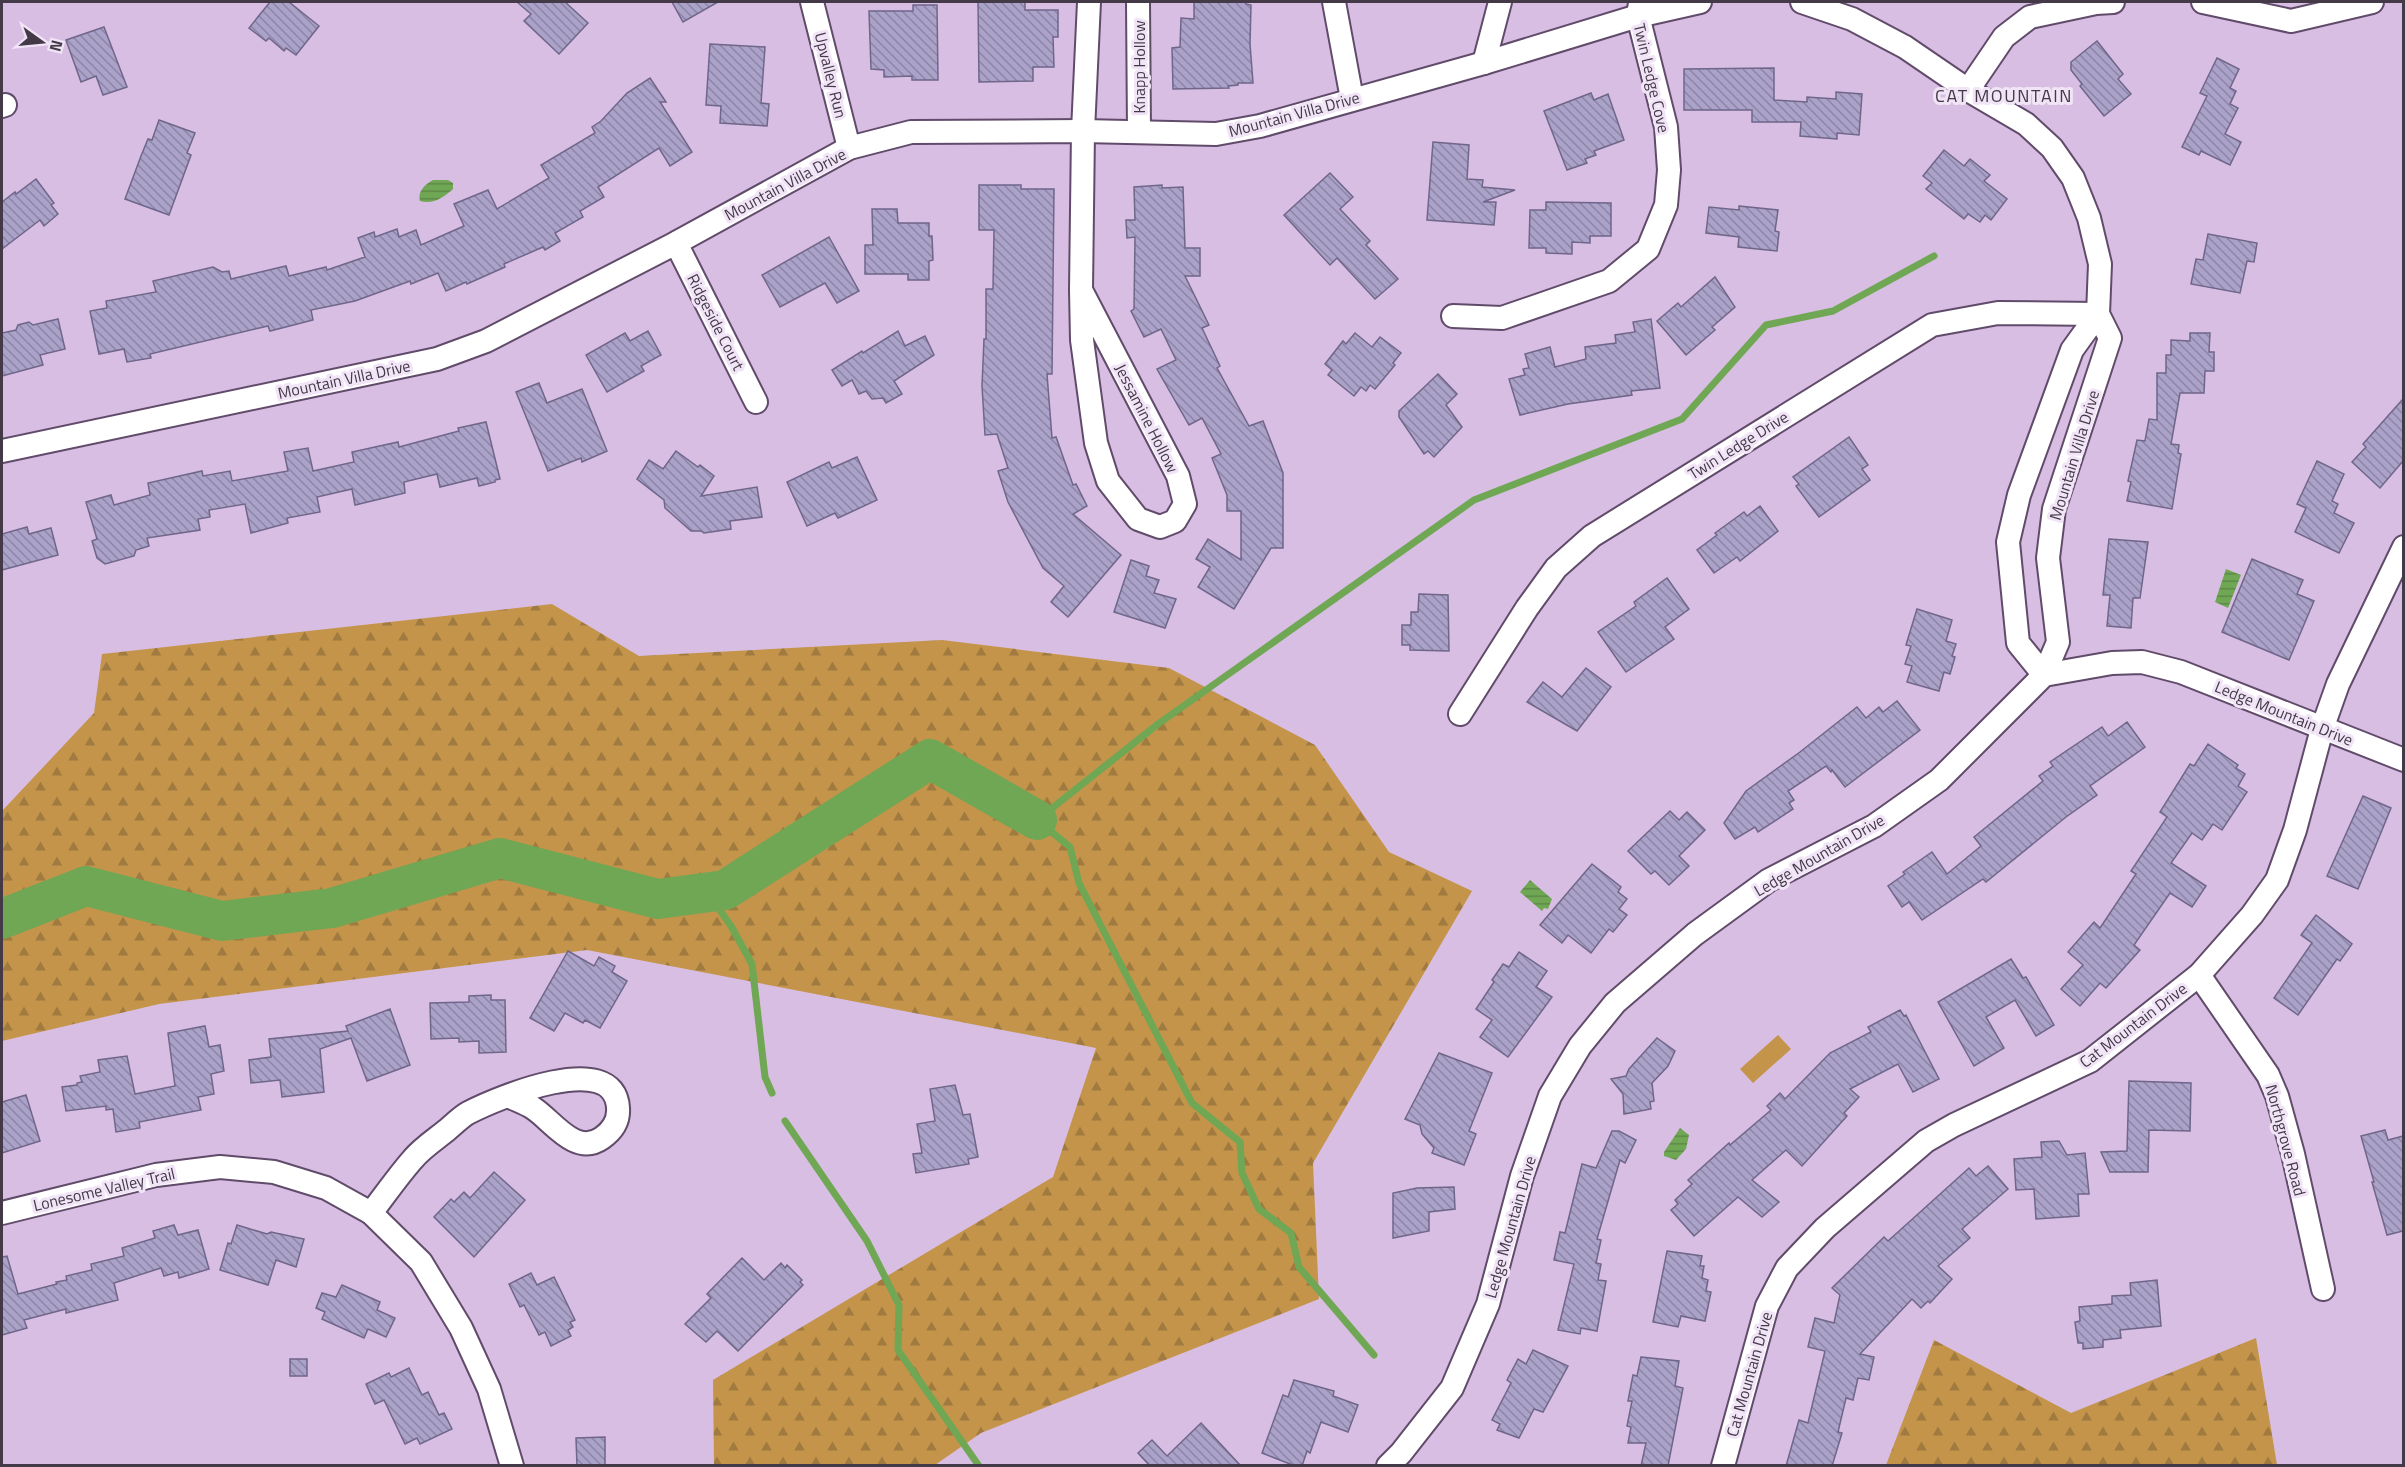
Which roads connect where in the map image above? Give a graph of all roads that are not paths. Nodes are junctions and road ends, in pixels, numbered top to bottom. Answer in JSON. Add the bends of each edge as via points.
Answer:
{"nodes":[{"id":1,"x":812,"y":2,"type":"edge"},
{"id":2,"x":1089,"y":2,"type":"edge"},
{"id":3,"x":1138,"y":2,"type":"edge"},
{"id":4,"x":1334,"y":2,"type":"edge"},
{"id":5,"x":1500,"y":2,"type":"edge"},
{"id":6,"x":1700,"y":2,"type":"edge"},
{"id":7,"x":1802,"y":2,"type":"edge"},
{"id":8,"x":2102,"y":2,"type":"edge"},
{"id":9,"x":2204,"y":2,"type":"edge"},
{"id":10,"x":2372,"y":2,"type":"edge"},
{"id":11,"x":2330,"y":7,"type":"edge"},
{"id":12,"x":1639,"y":9,"type":"edge"},
{"id":13,"x":1484,"y":63,"type":"junction"},
{"id":14,"x":1968,"y":90,"type":"junction"},
{"id":15,"x":1352,"y":99,"type":"junction"},
{"id":16,"x":1083,"y":131,"type":"junction"},
{"id":17,"x":1139,"y":132,"type":"junction"},
{"id":18,"x":849,"y":148,"type":"junction"},
{"id":19,"x":676,"y":243,"type":"junction"},
{"id":20,"x":1081,"y":290,"type":"junction"},
{"id":21,"x":2098,"y":314,"type":"junction"},
{"id":22,"x":1453,"y":316,"type":"dead end"},
{"id":23,"x":756,"y":402,"type":"dead end"},
{"id":24,"x":2,"y":451,"type":"edge"},
{"id":25,"x":2403,"y":547,"type":"edge"},
{"id":26,"x":2044,"y":675,"type":"junction"},
{"id":27,"x":1460,"y":714,"type":"dead end"},
{"id":28,"x":2322,"y":729,"type":"junction"},
{"id":29,"x":2403,"y":760,"type":"edge"},
{"id":30,"x":2199,"y":975,"type":"junction"},
{"id":31,"x":508,"y":1096,"type":"dead end"},
{"id":32,"x":2,"y":1213,"type":"edge"},
{"id":33,"x":371,"y":1213,"type":"junction"},
{"id":34,"x":2323,"y":1289,"type":"dead end"},
{"id":35,"x":512,"y":1466,"type":"edge"},
{"id":36,"x":1388,"y":1466,"type":"edge"},
{"id":37,"x":1723,"y":1466,"type":"edge"}],
"edges":[{"from":1,"to":18,"type":"street","name":"Upvalley Run"},
{"from":2,"to":16,"type":"street"},
{"from":3,"to":17,"type":"street","name":"Knapp Hollow"},
{"from":4,"to":15,"type":"street"},
{"from":5,"to":13,"type":"street"},
{"from":6,"to":12,"type":"street","name":"Mountain Villa Drive"},
{"from":7,"to":14,"type":"street","name":"Mountain Villa Drive","via":[[1852,19],[1905,47]]},
{"from":8,"to":14,"type":"street","via":[[2030,16],[2004,37]]},
{"from":9,"to":11,"type":"street","via":[[2291,21]]},
{"from":10,"to":11,"type":"street"},
{"from":12,"to":13,"type":"street","name":"Mountain Villa Drive"},
{"from":12,"to":22,"type":"street","name":"Twin Ledge Cove","via":[[1666,127],[1669,170],[1666,205],[1648,249],[1609,281],[1502,318]]},
{"from":13,"to":15,"type":"street","name":"Mountain Villa Drive"},
{"from":14,"to":21,"type":"street","name":"Mountain Villa Drive","via":[[2026,124],[2052,148],[2073,178],[2089,218],[2100,264]]},
{"from":15,"to":17,"type":"street","name":"Mountain Villa Drive","via":[[1260,126],[1216,134]]},
{"from":16,"to":17,"type":"street","name":"Mountain Villa Drive"},
{"from":16,"to":18,"type":"street","name":"Mountain Villa Drive","via":[[910,132]]},
{"from":16,"to":20,"type":"street","name":"Jessamine Hollow"},
{"from":18,"to":19,"type":"street","name":"Mountain Villa Drive"},
{"from":19,"to":23,"type":"street","name":"Ridgeside Court"},
{"from":19,"to":24,"type":"street","name":"Mountain Villa Drive","via":[[486,341],[437,359]]},
{"from":20,"to":20,"type":"street","name":"Jessamine Hollow","via":[[1082,340],[1096,443],[1108,481],[1138,519],[1160,527],[1175,521],[1185,504],[1178,476]]},
{"from":21,"to":26,"type":"street","name":"Mountain Villa Drive","via":[[2110,338],[2054,509],[2048,558],[2058,642]]},
{"from":21,"to":26,"type":"street","name":"Mountain Villa Drive","via":[[2072,350],[2019,495],[2008,542],[2018,644]]},
{"from":21,"to":27,"type":"street","name":"Twin Ledge Drive","via":[[1998,313],[1932,325],[1592,536],[1550,576]]},
{"from":25,"to":28,"type":"street","name":"Cat Mountain Drive","via":[[2338,684]]},
{"from":26,"to":28,"type":"street","name":"Ledge Mountain Drive","via":[[2142,662],[2181,672]]},
{"from":26,"to":36,"type":"street","name":"Ledge Mountain Drive","via":[[1939,780],[1874,826],[1769,880],[1695,934],[1615,1003],[1580,1046],[1550,1096],[1522,1176],[1488,1304],[1452,1388]]},
{"from":28,"to":29,"type":"street","name":"Ledge Mountain Drive"},
{"from":28,"to":30,"type":"street","name":"Cat Mountain Drive","via":[[2295,831],[2277,880]]},
{"from":30,"to":34,"type":"street","name":"Northgrove Road","via":[[2268,1075],[2277,1096]]},
{"from":30,"to":37,"type":"street","name":"Cat Mountain Drive","via":[[2090,1061],[1926,1141],[1825,1228],[1787,1268],[1767,1306]]},
{"from":31,"to":33,"type":"street","via":[[466,1114],[414,1158]]},
{"from":32,"to":33,"type":"street","name":"Lonesome Valley Trail","via":[[156,1175],[220,1167],[284,1175],[326,1188]]},
{"from":33,"to":35,"type":"street","name":"Lonesome Valley Trail","via":[[421,1262],[461,1328],[489,1389]]}]}
